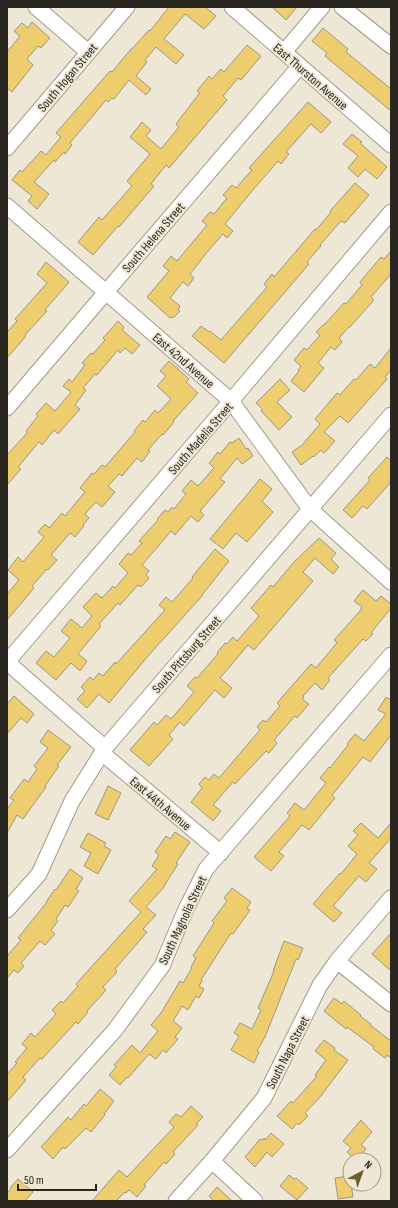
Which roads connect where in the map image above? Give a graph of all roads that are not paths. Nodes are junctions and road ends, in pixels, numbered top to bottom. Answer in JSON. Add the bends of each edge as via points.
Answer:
{"nodes":[{"id":1,"x":36,"y":7,"type":"edge"},
{"id":2,"x":127,"y":7,"type":"edge"},
{"id":3,"x":232,"y":7,"type":"edge"},
{"id":4,"x":322,"y":7,"type":"edge"},
{"id":5,"x":342,"y":7,"type":"edge"},
{"id":6,"x":391,"y":46,"type":"edge"},
{"id":7,"x":88,"y":52,"type":"junction"},
{"id":8,"x":284,"y":52,"type":"junction"},
{"id":9,"x":300,"y":66,"type":"junction"},
{"id":10,"x":391,"y":145,"type":"edge"},
{"id":11,"x":7,"y":148,"type":"edge"},
{"id":12,"x":7,"y":206,"type":"edge"},
{"id":13,"x":391,"y":212,"type":"edge"},
{"id":14,"x":106,"y":292,"type":"junction"},
{"id":15,"x":231,"y":401,"type":"junction"},
{"id":16,"x":7,"y":408,"type":"edge"},
{"id":17,"x":391,"y":415,"type":"edge"},
{"id":18,"x":310,"y":509,"type":"junction"},
{"id":19,"x":391,"y":582,"type":"edge"},
{"id":20,"x":391,"y":655,"type":"edge"},
{"id":21,"x":7,"y":662,"type":"edge"},
{"id":22,"x":104,"y":750,"type":"junction"},
{"id":23,"x":220,"y":853,"type":"junction"},
{"id":24,"x":391,"y":898,"type":"edge"},
{"id":25,"x":7,"y":910,"type":"edge"},
{"id":26,"x":338,"y":961,"type":"junction"},
{"id":27,"x":391,"y":1004,"type":"edge"},
{"id":28,"x":7,"y":1149,"type":"edge"},
{"id":29,"x":212,"y":1160,"type":"junction"},
{"id":30,"x":176,"y":1201,"type":"edge"},
{"id":31,"x":255,"y":1201,"type":"edge"}],
"edges":[{"from":1,"to":7,"type":"street"},
{"from":2,"to":7,"type":"street","name":"South Hogan Street"},
{"from":3,"to":8,"type":"street","name":"East Thurston Avenue"},
{"from":4,"to":8,"type":"street"},
{"from":5,"to":6,"type":"street"},
{"from":7,"to":11,"type":"street","name":"South Hogan Street"},
{"from":8,"to":9,"type":"street","name":"East Thurston Avenue"},
{"from":9,"to":10,"type":"street","name":"East Thurston Avenue"},
{"from":9,"to":14,"type":"street","name":"South Helena Street"},
{"from":12,"to":14,"type":"street","name":"East 42nd Avenue"},
{"from":13,"to":15,"type":"street","name":"South Madelia Street"},
{"from":14,"to":15,"type":"street","name":"East 42nd Avenue"},
{"from":14,"to":16,"type":"street","name":"South Helena Street"},
{"from":15,"to":18,"type":"street","name":"East 42nd Avenue"},
{"from":15,"to":21,"type":"street","name":"South Madelia Street"},
{"from":17,"to":18,"type":"street","name":"South Pittsburg Street"},
{"from":18,"to":19,"type":"street","name":"East 42nd Avenue"},
{"from":18,"to":22,"type":"street","name":"South Pittsburg Street"},
{"from":20,"to":23,"type":"street","name":"South Magnolia Street"},
{"from":21,"to":22,"type":"street","name":"East 44th Avenue"},
{"from":22,"to":23,"type":"street","name":"East 44th Avenue"},
{"from":22,"to":25,"type":"street","name":"South Pittsburg Street","via":[[72,801],[38,874]]},
{"from":23,"to":28,"type":"street","name":"South Magnolia Street","via":[[206,870],[162,966],[115,1030]]},
{"from":24,"to":26,"type":"street","name":"South Napa Street"},
{"from":26,"to":27,"type":"street"},
{"from":26,"to":29,"type":"street","name":"South Napa Street","via":[[320,985],[264,1098]]},
{"from":29,"to":30,"type":"street","name":"South Napa Street"},
{"from":29,"to":31,"type":"street"}]}
